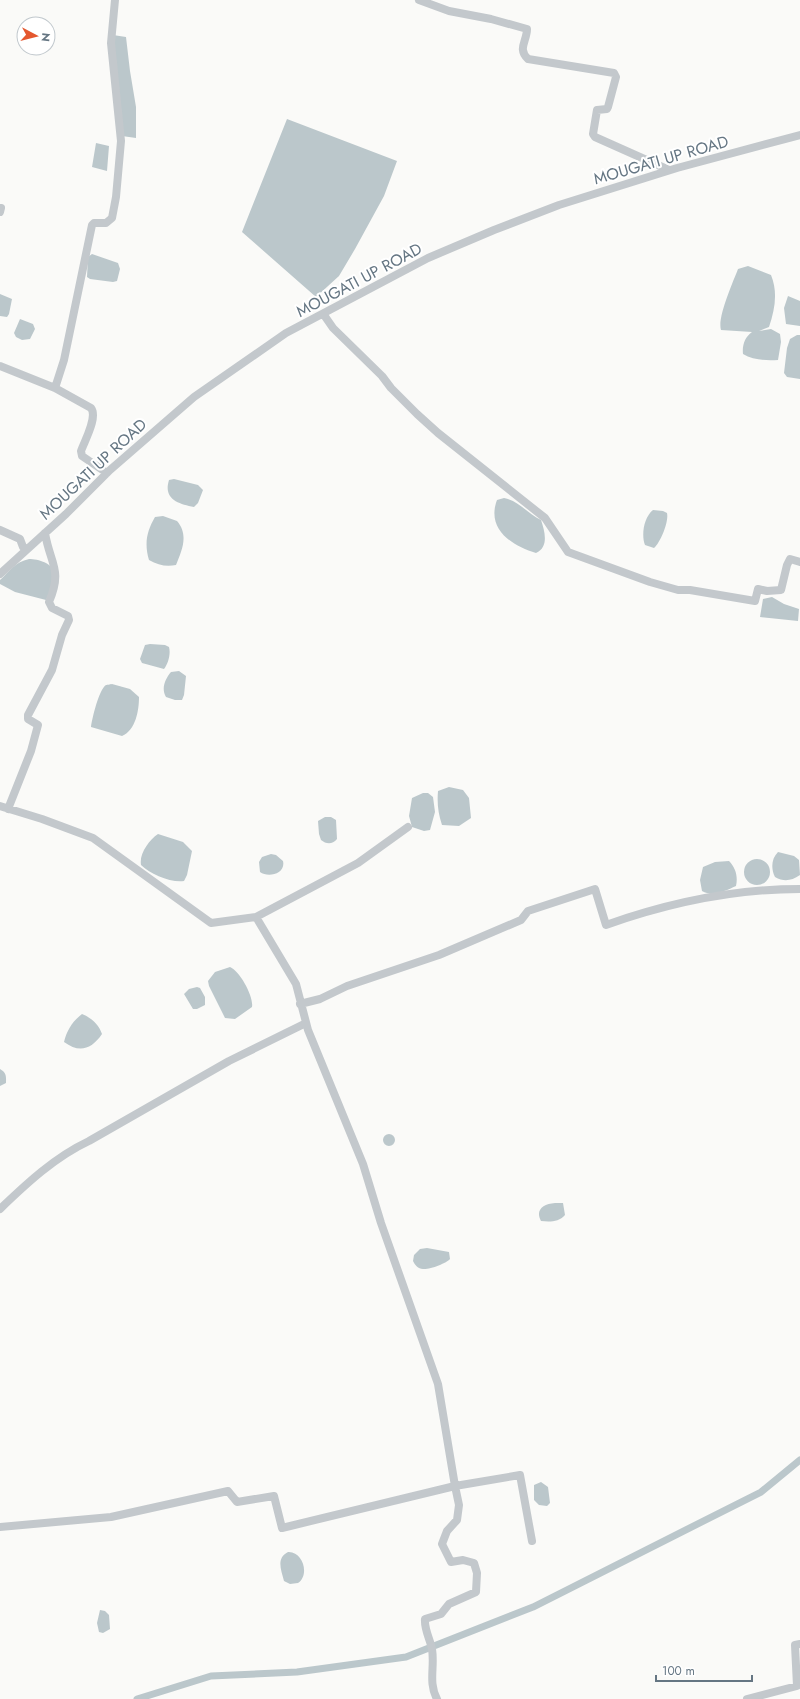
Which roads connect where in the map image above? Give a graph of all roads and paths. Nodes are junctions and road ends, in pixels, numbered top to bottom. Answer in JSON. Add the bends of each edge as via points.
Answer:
{"nodes":[{"id":1,"x":115,"y":0,"type":"edge"},
{"id":2,"x":419,"y":0,"type":"edge"},
{"id":3,"x":800,"y":135,"type":"edge"},
{"id":4,"x":669,"y":170,"type":"junction"},
{"id":5,"x":324,"y":314,"type":"junction"},
{"id":6,"x":0,"y":366,"type":"edge"},
{"id":7,"x":55,"y":388,"type":"junction"},
{"id":8,"x":107,"y":473,"type":"junction"},
{"id":9,"x":0,"y":530,"type":"edge"},
{"id":10,"x":45,"y":533,"type":"junction"},
{"id":11,"x":26,"y":549,"type":"junction"},
{"id":12,"x":800,"y":562,"type":"edge"},
{"id":13,"x":0,"y":574,"type":"edge"},
{"id":14,"x":4,"y":807,"type":"edge"},
{"id":15,"x":408,"y":828,"type":"dead end"},
{"id":16,"x":800,"y":889,"type":"edge"},
{"id":17,"x":256,"y":917,"type":"junction"},
{"id":18,"x":300,"y":1004,"type":"junction"},
{"id":19,"x":306,"y":1023,"type":"junction"},
{"id":20,"x":0,"y":1209,"type":"edge"},
{"id":21,"x":455,"y":1486,"type":"junction"},
{"id":22,"x":0,"y":1527,"type":"edge"},
{"id":23,"x":532,"y":1541,"type":"dead end"},
{"id":24,"x":800,"y":1644,"type":"edge"},
{"id":25,"x":437,"y":1699,"type":"edge"},
{"id":26,"x":747,"y":1699,"type":"edge"}],
"edges":[{"from":1,"to":7,"type":"street","via":[[112,43],[121,141],[116,197],[112,218],[106,223],[92,225],[64,360]]},
{"from":2,"to":4,"type":"street","via":[[449,11],[527,29],[522,50],[528,59],[614,73],[616,77],[608,107],[597,110],[592,134]]},
{"from":3,"to":4,"type":"street","name":"MOUGATI UP ROAD"},
{"from":4,"to":5,"type":"street","name":"MOUGATI UP ROAD","via":[[559,205],[494,230],[428,258]]},
{"from":5,"to":8,"type":"street","name":"MOUGATI UP ROAD","via":[[286,333],[194,397]]},
{"from":5,"to":12,"type":"street","via":[[333,328],[417,414],[545,518],[568,552],[678,590],[755,601],[758,589],[781,590],[790,559]]},
{"from":6,"to":7,"type":"street"},
{"from":7,"to":8,"type":"street","via":[[94,412],[81,451],[82,456]]},
{"from":8,"to":10,"type":"street","name":"MOUGATI UP ROAD"},
{"from":9,"to":11,"type":"street","via":[[20,539]]},
{"from":10,"to":11,"type":"street","name":"MOUGATI UP ROAD"},
{"from":10,"to":14,"type":"street","via":[[56,576],[55,589],[49,602],[52,608],[68,616],[69,620],[52,670],[28,715],[28,719],[38,725],[31,751]]},
{"from":11,"to":13,"type":"street","name":"MOUGATI UP ROAD"},
{"from":14,"to":17,"type":"street","via":[[93,838],[210,923]]},
{"from":15,"to":17,"type":"street","via":[[358,863]]},
{"from":16,"to":18,"type":"street","via":[[773,889],[699,900],[635,915],[606,925],[596,889],[528,911],[521,920],[439,955],[347,986],[320,1000]]},
{"from":17,"to":18,"type":"street","via":[[296,984]]},
{"from":18,"to":19,"type":"street"},
{"from":19,"to":20,"type":"street","via":[[229,1062],[72,1149],[40,1172]]},
{"from":19,"to":21,"type":"street","via":[[363,1164],[381,1223],[438,1384]]},
{"from":21,"to":22,"type":"street","via":[[282,1528],[274,1496],[237,1502],[228,1491],[111,1516]]},
{"from":21,"to":23,"type":"street","via":[[520,1475]]},
{"from":21,"to":25,"type":"street","via":[[459,1505],[457,1520],[447,1531],[442,1544],[451,1562],[463,1560],[474,1563],[477,1573],[476,1592],[448,1604],[440,1614],[425,1619],[424,1625],[432,1651],[432,1690]]},
{"from":24,"to":26,"type":"street","via":[[795,1645],[797,1686]]}]}
